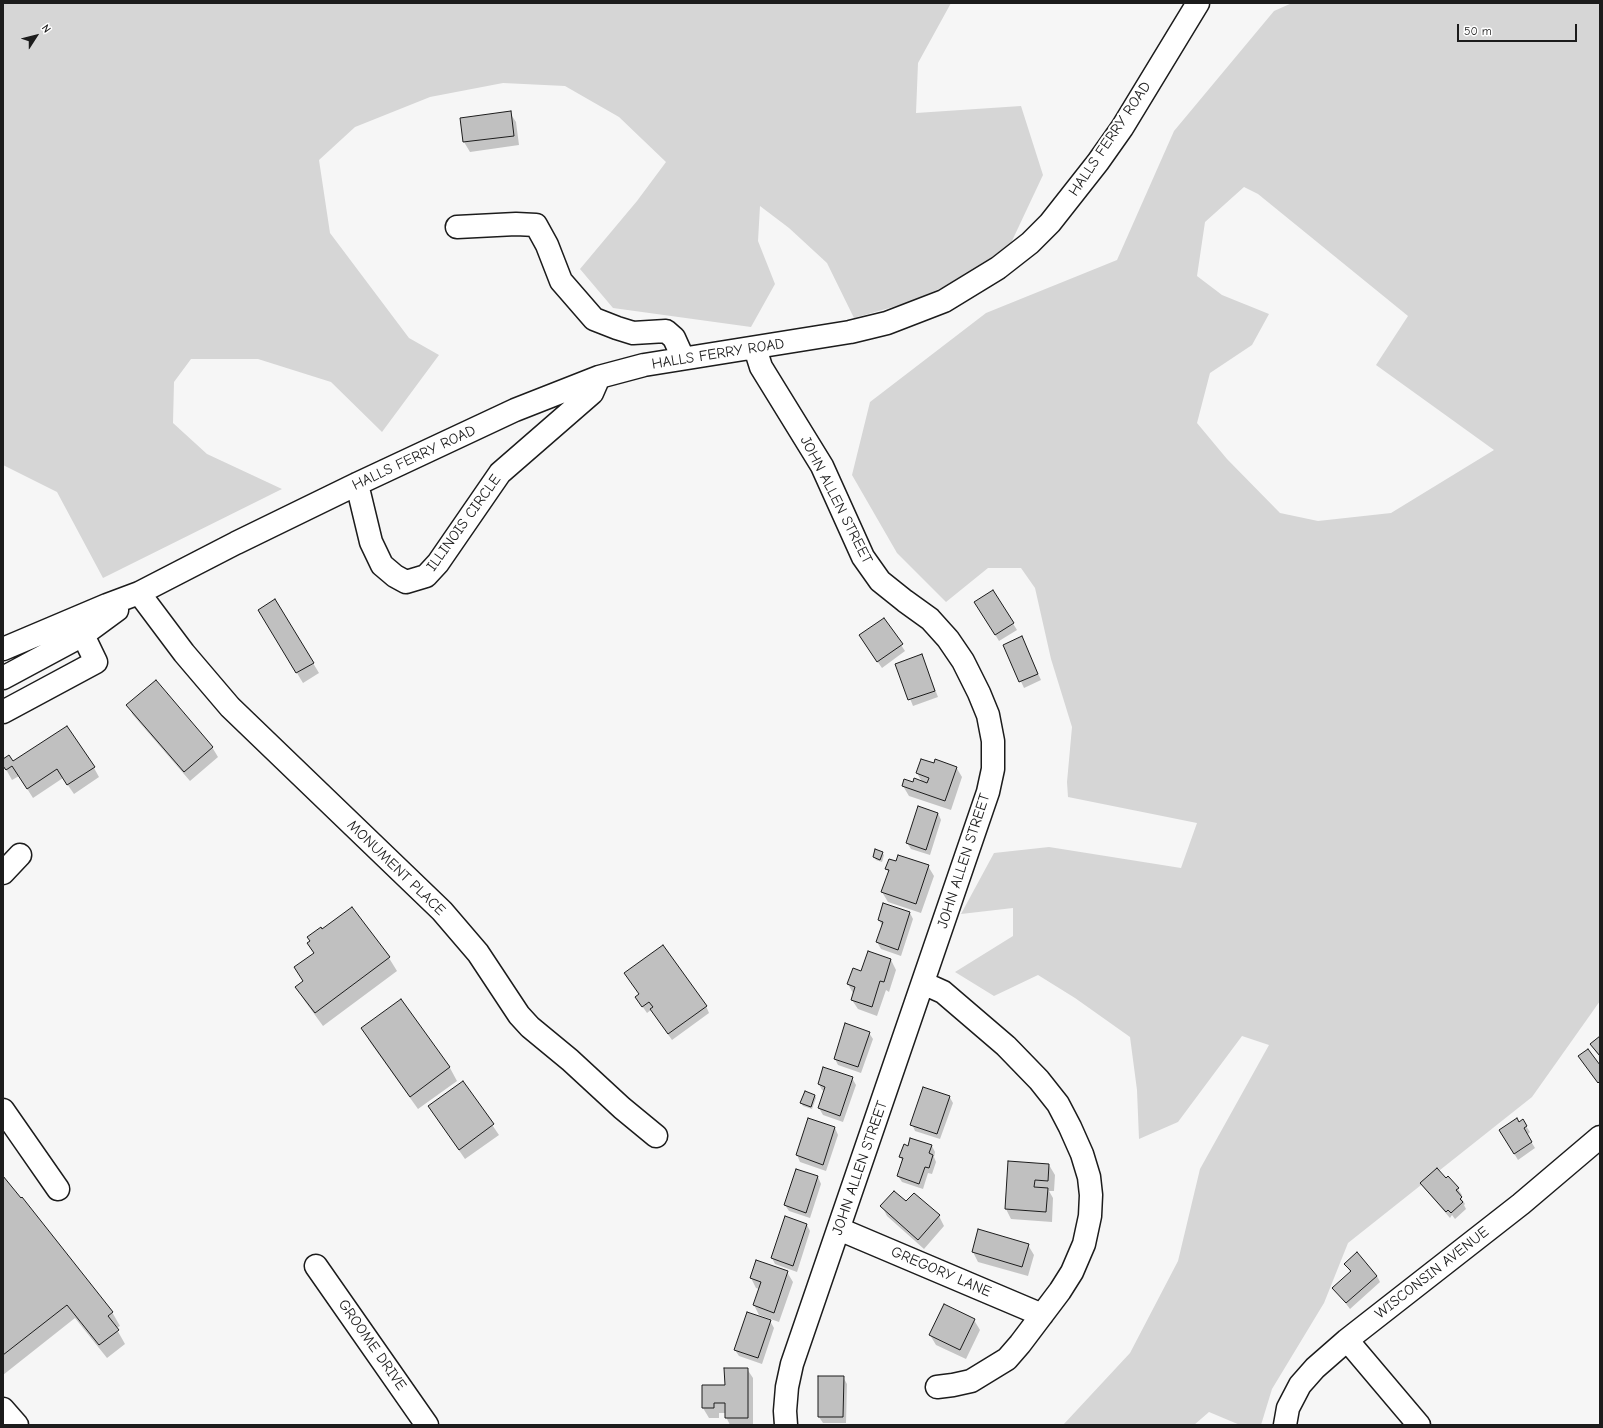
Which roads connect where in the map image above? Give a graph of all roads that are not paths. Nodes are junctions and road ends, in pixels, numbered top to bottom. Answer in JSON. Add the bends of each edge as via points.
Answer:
{"nodes":[{"id":1,"x":1198,"y":3,"type":"edge"},
{"id":2,"x":457,"y":228,"type":"dead end"},
{"id":3,"x":755,"y":348,"type":"junction"},
{"id":4,"x":683,"y":358,"type":"junction"},
{"id":5,"x":599,"y":377,"type":"junction"},
{"id":6,"x":357,"y":484,"type":"junction"},
{"id":7,"x":139,"y":594,"type":"junction"},
{"id":8,"x":83,"y":635,"type":"junction"},
{"id":9,"x":4,"y":647,"type":"edge"},
{"id":10,"x":3,"y":678,"type":"edge"},
{"id":11,"x":3,"y":712,"type":"edge"},
{"id":12,"x":20,"y":855,"type":"dead end"},
{"id":13,"x":3,"y":873,"type":"edge"},
{"id":14,"x":923,"y":983,"type":"junction"},
{"id":15,"x":3,"y":1110,"type":"edge"},
{"id":16,"x":656,"y":1136,"type":"dead end"},
{"id":17,"x":1600,"y":1137,"type":"edge"},
{"id":18,"x":58,"y":1189,"type":"dead end"},
{"id":19,"x":839,"y":1229,"type":"junction"},
{"id":20,"x":316,"y":1266,"type":"dead end"},
{"id":21,"x":1042,"y":1315,"type":"junction"},
{"id":22,"x":1346,"y":1340,"type":"junction"},
{"id":23,"x":937,"y":1387,"type":"dead end"},
{"id":24,"x":3,"y":1408,"type":"edge"},
{"id":25,"x":17,"y":1425,"type":"edge"},
{"id":26,"x":427,"y":1425,"type":"edge"},
{"id":27,"x":786,"y":1425,"type":"edge"},
{"id":28,"x":1285,"y":1425,"type":"edge"},
{"id":29,"x":1419,"y":1425,"type":"edge"}],
"edges":[{"from":1,"to":3,"type":"street","name":"HALLS FERRY ROAD","via":[[1122,128],[1098,162],[1050,222],[1030,243],[998,268],[944,301],[887,323]]},
{"from":2,"to":4,"type":"street","via":[[516,224],[536,226],[547,245],[561,281],[594,319],[634,333],[666,331],[674,338]]},
{"from":3,"to":4,"type":"street","name":"HALLS FERRY ROAD"},
{"from":3,"to":14,"type":"street","name":"JOHN ALLEN STREET","via":[[762,367],[822,466],[863,557],[880,580],[930,619],[948,639],[964,661],[988,715],[993,742],[993,769],[988,792]]},
{"from":4,"to":5,"type":"street","name":"HALLS FERRY ROAD"},
{"from":5,"to":6,"type":"street","name":"HALLS FERRY ROAD","via":[[515,410]]},
{"from":5,"to":6,"type":"street","name":"ILLINOIS CIRCLE","via":[[592,393],[500,473],[438,563],[426,576],[406,582],[382,565],[371,542]]},
{"from":6,"to":7,"type":"street","name":"HALLS FERRY ROAD"},
{"from":7,"to":8,"type":"street","name":"HALLS FERRY ROAD"},
{"from":7,"to":9,"type":"street","name":"HALLS FERRY ROAD"},
{"from":7,"to":16,"type":"street","name":"MONUMENT PLACE","via":[[230,708],[447,916],[474,948],[519,1015],[530,1027]]},
{"from":8,"to":10,"type":"street","name":"HALLS FERRY ROAD"},
{"from":8,"to":11,"type":"street","via":[[96,662]]},
{"from":12,"to":13,"type":"street"},
{"from":14,"to":19,"type":"street","name":"JOHN ALLEN STREET"},
{"from":14,"to":21,"type":"street","via":[[942,992],[1006,1046],[1039,1080],[1058,1104],[1082,1154],[1089,1177],[1091,1196],[1084,1244],[1072,1272]]},
{"from":15,"to":18,"type":"street"},
{"from":17,"to":22,"type":"street","name":"WISCONSIN AVENUE","via":[[1522,1204]]},
{"from":19,"to":21,"type":"street","name":"GREGORY LANE"},
{"from":19,"to":27,"type":"street","name":"JOHN ALLEN STREET","via":[[792,1364],[786,1387]]},
{"from":20,"to":26,"type":"street","name":"GROOME DRIVE"},
{"from":21,"to":23,"type":"street","via":[[1007,1359],[991,1370],[971,1381]]},
{"from":22,"to":28,"type":"street","name":"WISCONSIN AVENUE","via":[[1300,1385],[1288,1408]]},
{"from":22,"to":29,"type":"street"},
{"from":24,"to":25,"type":"street"}]}
